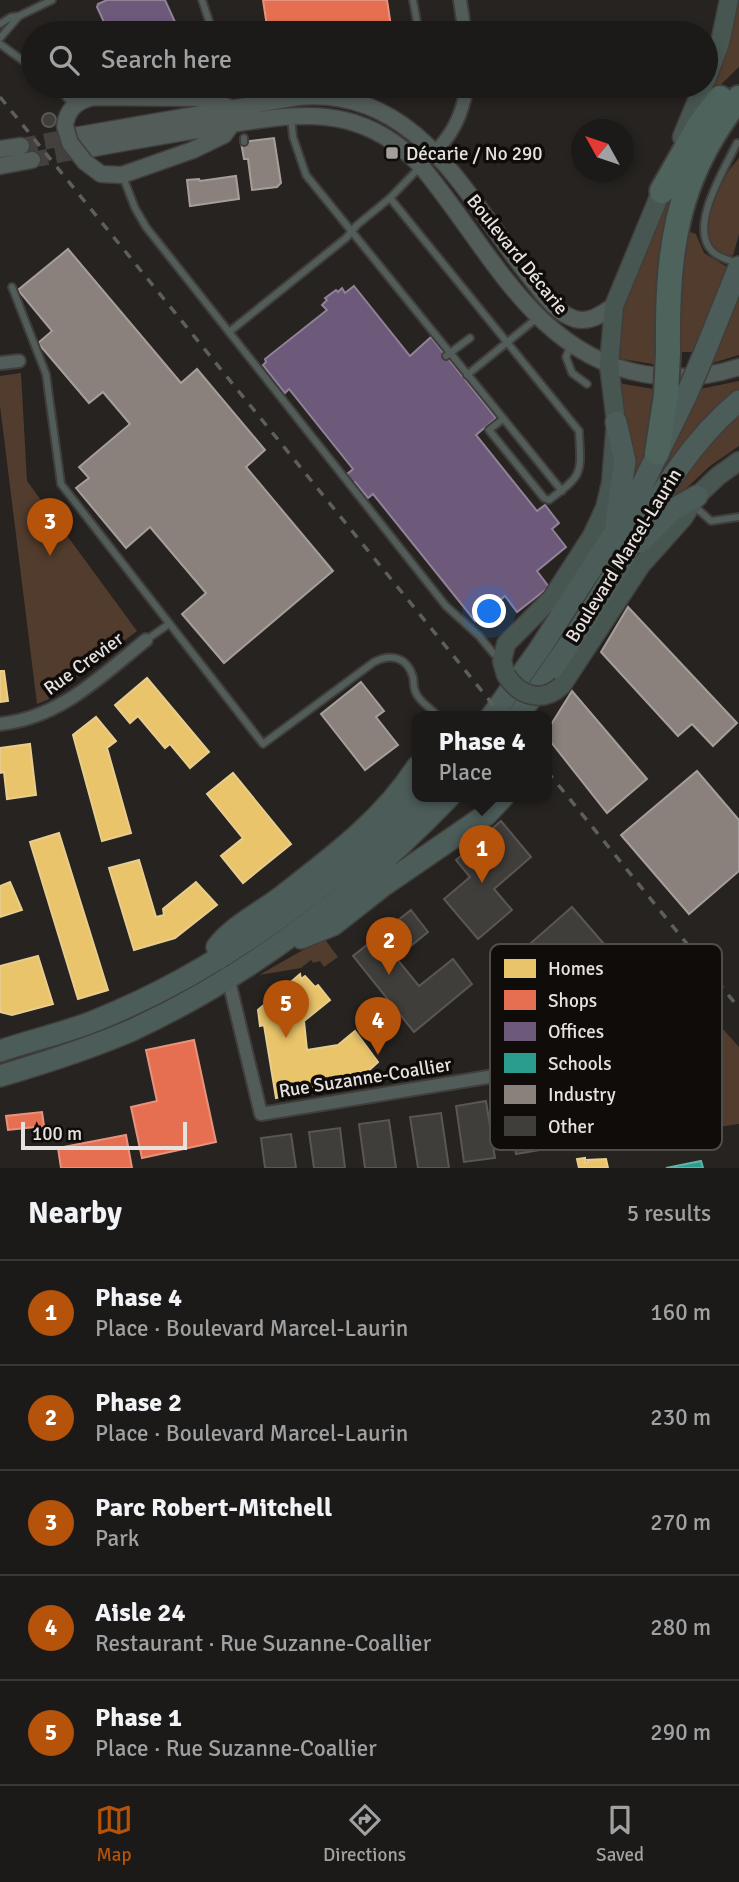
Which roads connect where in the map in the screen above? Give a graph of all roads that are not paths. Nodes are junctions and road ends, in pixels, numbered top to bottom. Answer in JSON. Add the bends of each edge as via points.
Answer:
{"nodes":[{"id":1,"x":52,"y":0,"type":"edge"},
{"id":2,"x":202,"y":0,"type":"edge"},
{"id":3,"x":413,"y":0,"type":"edge"},
{"id":4,"x":460,"y":0,"type":"edge"},
{"id":5,"x":729,"y":0,"type":"edge"},
{"id":6,"x":19,"y":16,"type":"junction"},
{"id":7,"x":209,"y":21,"type":"edge"},
{"id":8,"x":417,"y":21,"type":"edge"},
{"id":9,"x":463,"y":21,"type":"edge"},
{"id":10,"x":0,"y":24,"type":"edge"},
{"id":11,"x":0,"y":38,"type":"edge"},
{"id":12,"x":0,"y":44,"type":"edge"},
{"id":13,"x":718,"y":48,"type":"edge"},
{"id":14,"x":21,"y":59,"type":"edge"},
{"id":15,"x":739,"y":82,"type":"edge"},
{"id":16,"x":67,"y":98,"type":"edge"},
{"id":17,"x":88,"y":98,"type":"edge"},
{"id":18,"x":203,"y":98,"type":"edge"},
{"id":19,"x":221,"y":98,"type":"edge"},
{"id":20,"x":253,"y":98,"type":"edge"},
{"id":21,"x":294,"y":98,"type":"edge"},
{"id":22,"x":325,"y":98,"type":"edge"},
{"id":23,"x":464,"y":98,"type":"edge"},
{"id":24,"x":698,"y":98,"type":"edge"},
{"id":25,"x":739,"y":98,"type":"edge"},
{"id":26,"x":254,"y":104,"type":"junction"},
{"id":27,"x":74,"y":106,"type":"junction"},
{"id":28,"x":225,"y":111,"type":"junction"},
{"id":29,"x":291,"y":117,"type":"junction"},
{"id":30,"x":69,"y":131,"type":"junction"},
{"id":31,"x":737,"y":143,"type":"dead end"},
{"id":32,"x":21,"y":146,"type":"tunnel mouth"},
{"id":33,"x":0,"y":149,"type":"edge"},
{"id":34,"x":83,"y":150,"type":"tunnel mouth"},
{"id":35,"x":435,"y":152,"type":"junction"},
{"id":36,"x":32,"y":160,"type":"tunnel mouth"},
{"id":37,"x":0,"y":166,"type":"edge"},
{"id":38,"x":422,"y":166,"type":"junction"},
{"id":39,"x":122,"y":175,"type":"junction"},
{"id":40,"x":662,"y":191,"type":"junction"},
{"id":41,"x":390,"y":198,"type":"junction"},
{"id":42,"x":676,"y":226,"type":"junction"},
{"id":43,"x":703,"y":228,"type":"junction"},
{"id":44,"x":351,"y":232,"type":"junction"},
{"id":45,"x":739,"y":265,"type":"edge"},
{"id":46,"x":12,"y":287,"type":"dead end"},
{"id":47,"x":614,"y":306,"type":"junction"},
{"id":48,"x":538,"y":317,"type":"junction"},
{"id":49,"x":229,"y":332,"type":"junction"},
{"id":50,"x":470,"y":338,"type":"dead end"},
{"id":51,"x":507,"y":342,"type":"junction"},
{"id":52,"x":571,"y":345,"type":"junction"},
{"id":53,"x":448,"y":355,"type":"junction"},
{"id":54,"x":19,"y":361,"type":"dead end"},
{"id":55,"x":0,"y":363,"type":"edge"},
{"id":56,"x":609,"y":365,"type":"junction"},
{"id":57,"x":739,"y":367,"type":"edge"},
{"id":58,"x":467,"y":375,"type":"junction"},
{"id":59,"x":587,"y":384,"type":"dead end"},
{"id":60,"x":676,"y":396,"type":"junction"},
{"id":61,"x":739,"y":401,"type":"edge"},
{"id":62,"x":503,"y":419,"type":"junction"},
{"id":63,"x":616,"y":422,"type":"junction"},
{"id":64,"x":657,"y":453,"type":"joint"},
{"id":65,"x":739,"y":461,"type":"edge"},
{"id":66,"x":562,"y":491,"type":"junction"},
{"id":67,"x":694,"y":500,"type":"junction"},
{"id":68,"x":739,"y":517,"type":"edge"},
{"id":69,"x":615,"y":531,"type":"junction"},
{"id":70,"x":621,"y":561,"type":"junction"},
{"id":71,"x":169,"y":624,"type":"junction"},
{"id":72,"x":146,"y":640,"type":"joint"},
{"id":73,"x":504,"y":666,"type":"junction"},
{"id":74,"x":432,"y":711,"type":"edge"},
{"id":75,"x":495,"y":711,"type":"edge"},
{"id":76,"x":521,"y":711,"type":"edge"},
{"id":77,"x":0,"y":724,"type":"edge"},
{"id":78,"x":412,"y":773,"type":"edge"},
{"id":79,"x":416,"y":802,"type":"edge"},
{"id":80,"x":444,"y":802,"type":"edge"},
{"id":81,"x":498,"y":802,"type":"edge"},
{"id":82,"x":279,"y":946,"type":"junction"},
{"id":83,"x":212,"y":961,"type":"junction"},
{"id":84,"x":228,"y":978,"type":"junction"},
{"id":85,"x":0,"y":1036,"type":"edge"},
{"id":86,"x":31,"y":1042,"type":"junction"},
{"id":87,"x":0,"y":1051,"type":"edge"},
{"id":88,"x":0,"y":1076,"type":"edge"},
{"id":89,"x":490,"y":1077,"type":"edge"}],
"edges":[{"from":1,"to":6,"type":"lane"},
{"from":2,"to":7,"type":"lane"},
{"from":3,"to":8,"type":"lane"},
{"from":4,"to":9,"type":"street"},
{"from":5,"to":13,"type":"main road"},
{"from":6,"to":10,"type":"lane"},
{"from":6,"to":11,"type":"lane"},
{"from":12,"to":14,"type":"lane"},
{"from":15,"to":40,"type":"highway","via":[[704,118]]},
{"from":16,"to":27,"type":"lane"},
{"from":17,"to":27,"type":"street"},
{"from":18,"to":28,"type":"street"},
{"from":19,"to":28,"type":"lane"},
{"from":20,"to":26,"type":"lane"},
{"from":21,"to":26,"type":"street","name":"Boulevard Décarie"},
{"from":22,"to":35,"type":"street","name":"Boulevard Décarie","via":[[373,108],[398,121]]},
{"from":23,"to":35,"type":"street","via":[[456,124]]},
{"from":24,"to":40,"type":"main road"},
{"from":25,"to":42,"type":"highway","via":[[695,169]]},
{"from":26,"to":28,"type":"street","name":"Boulevard Décarie"},
{"from":27,"to":30,"type":"street","via":[[67,116]]},
{"from":28,"to":29,"type":"street","name":"Boulevard Décarie"},
{"from":28,"to":30,"type":"street","name":"Boulevard Décarie"},
{"from":28,"to":34,"type":"street","name":"Boulevard Décarie"},
{"from":28,"to":39,"type":"street","via":[[224,135]]},
{"from":29,"to":38,"type":"street","name":"Boulevard Décarie","via":[[327,117],[361,125],[396,143]]},
{"from":29,"to":44,"type":"lane","via":[[303,171]]},
{"from":30,"to":39,"type":"street","bridge":true,"via":[[67,138],[91,168],[105,175]]},
{"from":31,"to":43,"type":"lane"},
{"from":32,"to":33,"type":"street"},
{"from":35,"to":38,"type":"street"},
{"from":35,"to":47,"type":"street","name":"Boulevard Décarie","via":[[558,309],[587,320]]},
{"from":36,"to":37,"type":"street"},
{"from":38,"to":41,"type":"lane"},
{"from":38,"to":48,"type":"street","name":"Boulevard Décarie"},
{"from":39,"to":49,"type":"lane","via":[[146,228]]},
{"from":40,"to":47,"type":"main road"},
{"from":41,"to":44,"type":"lane"},
{"from":41,"to":51,"type":"lane"},
{"from":42,"to":43,"type":"lane"},
{"from":42,"to":60,"type":"highway","bridge":true,"via":[[668,277],[668,353]]},
{"from":43,"to":45,"type":"lane","via":[[713,252]]},
{"from":44,"to":49,"type":"lane"},
{"from":44,"to":53,"type":"lane"},
{"from":45,"to":60,"type":"main road","bridge":true,"via":[[704,354]]},
{"from":46,"to":71,"type":"lane","via":[[46,374],[61,484]]},
{"from":47,"to":56,"type":"main road"},
{"from":48,"to":51,"type":"lane"},
{"from":48,"to":52,"type":"street","name":"Boulevard Décarie"},
{"from":49,"to":73,"type":"lane","via":[[446,606]]},
{"from":50,"to":53,"type":"lane"},
{"from":51,"to":58,"type":"lane"},
{"from":51,"to":66,"type":"lane","via":[[579,431],[581,469]]},
{"from":52,"to":56,"type":"street","name":"Boulevard Décarie"},
{"from":52,"to":59,"type":"lane","via":[[567,365]]},
{"from":53,"to":58,"type":"lane"},
{"from":54,"to":55,"type":"street"},
{"from":56,"to":57,"type":"street","name":"Boulevard Décarie","via":[[670,377]]},
{"from":56,"to":63,"type":"main road"},
{"from":58,"to":62,"type":"lane"},
{"from":60,"to":64,"type":"highway"},
{"from":61,"to":70,"type":"main road","name":"Boulevard Marcel-Laurin","via":[[683,460]]},
{"from":62,"to":66,"type":"lane"},
{"from":62,"to":66,"type":"lane","via":[[489,430],[544,498],[549,500]]},
{"from":63,"to":69,"type":"main road","via":[[625,461]]},
{"from":63,"to":73,"type":"main road","via":[[611,483],[596,528],[552,598],[506,644]]},
{"from":64,"to":69,"type":"main road","name":"Boulevard Marcel-Laurin","via":[[638,496]]},
{"from":65,"to":67,"type":"main road"},
{"from":67,"to":68,"type":"lane","via":[[711,522]]},
{"from":67,"to":70,"type":"main road","via":[[672,510]]},
{"from":67,"to":73,"type":"main road","bridge":true,"via":[[629,582],[562,685],[548,695],[531,696],[516,688]]},
{"from":69,"to":75,"type":"main road","name":"Boulevard Marcel-Laurin"},
{"from":70,"to":76,"type":"main road","name":"Boulevard Marcel-Laurin"},
{"from":71,"to":72,"type":"lane"},
{"from":71,"to":74,"type":"lane","via":[[262,744],[386,657],[406,664],[417,696]]},
{"from":72,"to":77,"type":"street","name":"Rue Crevier","via":[[63,705],[31,719]]},
{"from":78,"to":83,"type":"main road","via":[[371,825],[224,938]]},
{"from":79,"to":83,"type":"main road","via":[[318,890]]},
{"from":80,"to":82,"type":"main road","via":[[380,865]]},
{"from":81,"to":82,"type":"main road","via":[[333,925]]},
{"from":82,"to":84,"type":"main road"},
{"from":83,"to":84,"type":"street"},
{"from":83,"to":86,"type":"main road","via":[[109,1015]]},
{"from":84,"to":88,"type":"main road","via":[[130,1031]]},
{"from":84,"to":89,"type":"street","name":"Rue Suzanne-Coallier","via":[[261,1114]]},
{"from":85,"to":86,"type":"main road"},
{"from":86,"to":87,"type":"main road"}]}
